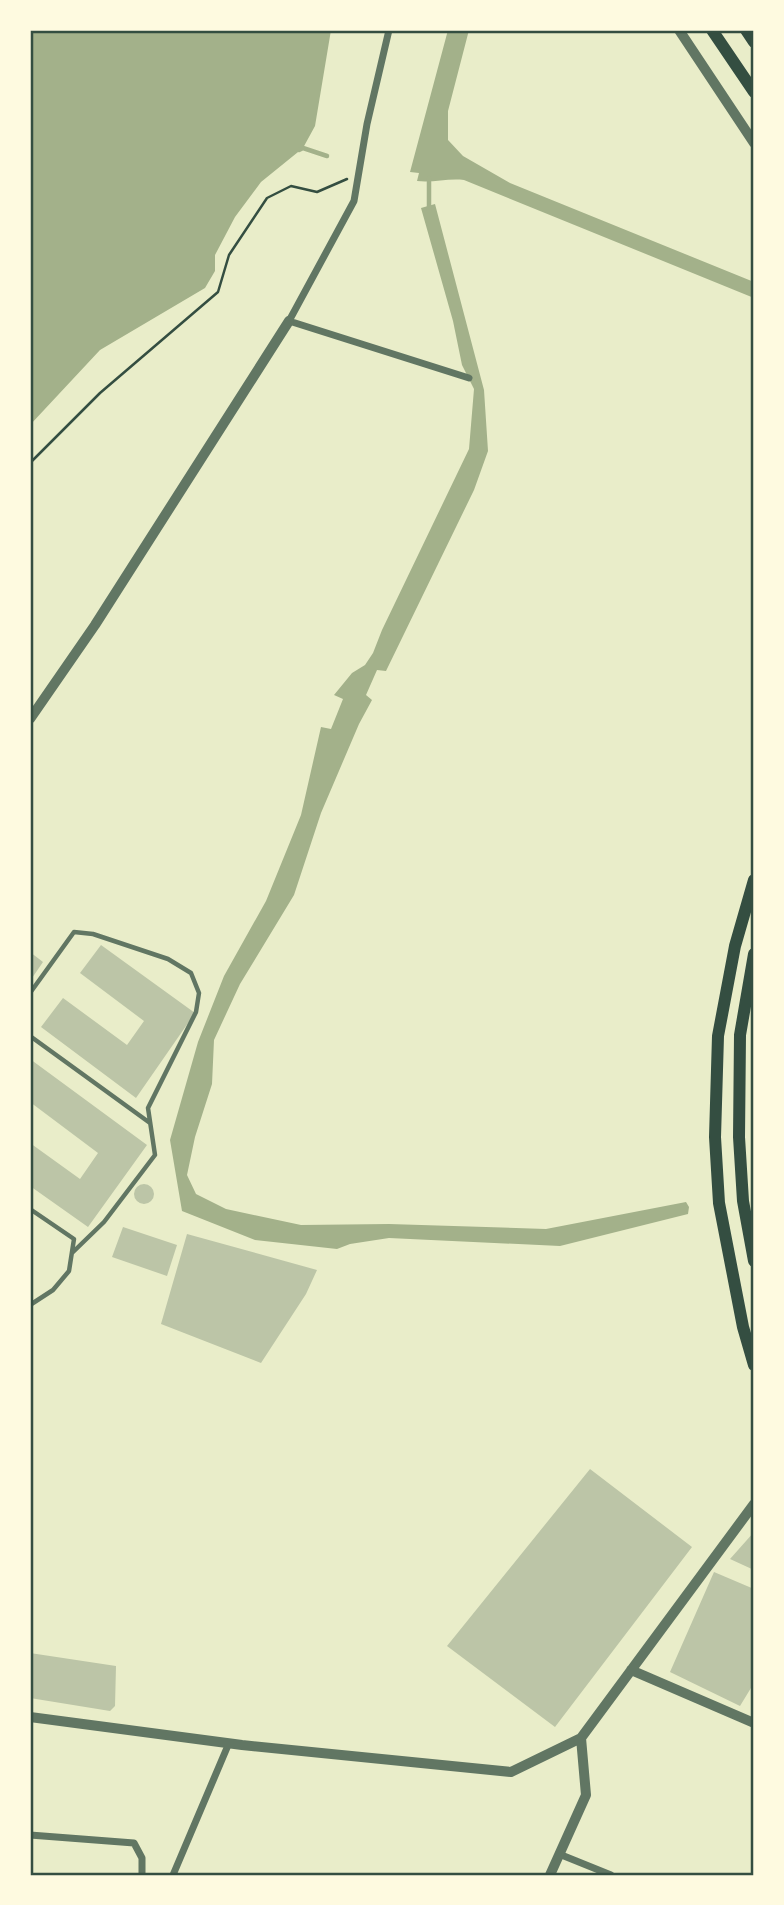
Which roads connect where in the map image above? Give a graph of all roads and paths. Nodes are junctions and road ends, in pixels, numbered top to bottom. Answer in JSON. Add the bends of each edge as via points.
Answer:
{"nodes":[{"id":1,"x":389,"y":30,"type":"edge"},
{"id":2,"x":679,"y":30,"type":"edge"},
{"id":3,"x":712,"y":30,"type":"edge"},
{"id":4,"x":746,"y":30,"type":"edge"},
{"id":5,"x":754,"y":42,"type":"edge"},
{"id":6,"x":754,"y":92,"type":"edge"},
{"id":7,"x":754,"y":143,"type":"edge"},
{"id":8,"x":359,"y":173,"type":"junction"},
{"id":9,"x":289,"y":321,"type":"junction"},
{"id":10,"x":468,"y":378,"type":"dead end"},
{"id":11,"x":30,"y":463,"type":"edge"},
{"id":12,"x":30,"y":719,"type":"edge"},
{"id":13,"x":754,"y":880,"type":"edge"},
{"id":14,"x":754,"y":954,"type":"edge"},
{"id":15,"x":30,"y":993,"type":"edge"},
{"id":16,"x":30,"y":1036,"type":"edge"},
{"id":17,"x":150,"y":1123,"type":"junction"},
{"id":18,"x":30,"y":1209,"type":"edge"},
{"id":19,"x":72,"y":1253,"type":"junction"},
{"id":20,"x":754,"y":1261,"type":"edge"},
{"id":21,"x":30,"y":1304,"type":"edge"},
{"id":22,"x":754,"y":1365,"type":"edge"},
{"id":23,"x":754,"y":1504,"type":"edge"},
{"id":24,"x":631,"y":1670,"type":"junction"},
{"id":25,"x":30,"y":1717,"type":"edge"},
{"id":26,"x":754,"y":1723,"type":"edge"},
{"id":27,"x":581,"y":1738,"type":"junction"},
{"id":28,"x":229,"y":1743,"type":"junction"},
{"id":29,"x":30,"y":1835,"type":"edge"},
{"id":30,"x":559,"y":1854,"type":"junction"},
{"id":31,"x":142,"y":1875,"type":"edge"},
{"id":32,"x":173,"y":1875,"type":"edge"},
{"id":33,"x":550,"y":1875,"type":"edge"},
{"id":34,"x":611,"y":1875,"type":"edge"}],
"edges":[{"from":1,"to":8,"type":"street"},
{"from":2,"to":7,"type":"street"},
{"from":3,"to":6,"type":"main road"},
{"from":4,"to":5,"type":"main road"},
{"from":8,"to":9,"type":"street","via":[[354,201]]},
{"from":8,"to":11,"type":"path","via":[[317,192],[291,186],[267,198],[229,255],[218,292],[100,393]]},
{"from":9,"to":10,"type":"street"},
{"from":9,"to":12,"type":"street"},
{"from":13,"to":22,"type":"main road","via":[[735,946],[718,1037],[715,1137],[719,1203]]},
{"from":14,"to":20,"type":"main road","via":[[740,1035],[738,1137]]},
{"from":15,"to":17,"type":"lane","via":[[74,932],[168,959],[191,973],[199,993],[196,1012],[148,1108]]},
{"from":16,"to":17,"type":"lane"},
{"from":17,"to":19,"type":"lane","via":[[155,1156],[104,1223]]},
{"from":18,"to":19,"type":"lane","via":[[74,1240]]},
{"from":19,"to":21,"type":"lane","via":[[69,1271],[53,1290]]},
{"from":23,"to":24,"type":"street"},
{"from":24,"to":26,"type":"street"},
{"from":24,"to":27,"type":"street"},
{"from":25,"to":28,"type":"street"},
{"from":27,"to":28,"type":"street","via":[[511,1772]]},
{"from":27,"to":30,"type":"street","via":[[586,1796]]},
{"from":28,"to":32,"type":"street"},
{"from":29,"to":31,"type":"street","via":[[134,1843],[142,1858]]},
{"from":30,"to":33,"type":"street"},
{"from":30,"to":34,"type":"street"}]}
